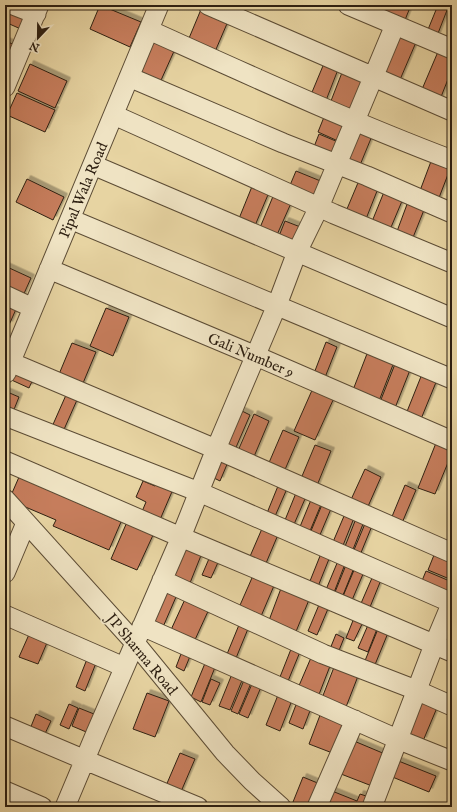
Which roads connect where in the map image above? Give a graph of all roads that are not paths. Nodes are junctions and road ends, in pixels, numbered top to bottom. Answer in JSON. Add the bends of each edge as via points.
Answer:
{"nodes":[{"id":1,"x":13,"y":5,"type":"edge"},
{"id":2,"x":159,"y":5,"type":"edge"},
{"id":3,"x":208,"y":5,"type":"edge"},
{"id":4,"x":348,"y":5,"type":"edge"},
{"id":5,"x":37,"y":9,"type":"edge"},
{"id":6,"x":394,"y":25,"type":"junction"},
{"id":7,"x":149,"y":30,"type":"junction"},
{"id":8,"x":452,"y":50,"type":"edge"},
{"id":9,"x":10,"y":61,"type":"edge"},
{"id":10,"x":373,"y":76,"type":"junction"},
{"id":11,"x":130,"y":77,"type":"junction"},
{"id":12,"x":5,"y":87,"type":"edge"},
{"id":13,"x":452,"y":111,"type":"edge"},
{"id":14,"x":114,"y":115,"type":"junction"},
{"id":15,"x":354,"y":121,"type":"junction"},
{"id":16,"x":452,"y":160,"type":"edge"},
{"id":17,"x":336,"y":164,"type":"junction"},
{"id":18,"x":93,"y":165,"type":"junction"},
{"id":19,"x":319,"y":207,"type":"junction"},
{"id":20,"x":452,"y":213,"type":"edge"},
{"id":21,"x":70,"y":219,"type":"junction"},
{"id":22,"x":297,"y":252,"type":"junction"},
{"id":23,"x":452,"y":262,"type":"edge"},
{"id":24,"x":49,"y":269,"type":"junction"},
{"id":25,"x":5,"y":295,"type":"edge"},
{"id":26,"x":277,"y":305,"type":"junction"},
{"id":27,"x":33,"y":308,"type":"junction"},
{"id":28,"x":452,"y":318,"type":"edge"},
{"id":29,"x":256,"y":356,"type":"junction"},
{"id":30,"x":8,"y":368,"type":"edge"},
{"id":31,"x":452,"y":379,"type":"edge"},
{"id":32,"x":5,"y":416,"type":"edge"},
{"id":33,"x":452,"y":441,"type":"edge"},
{"id":34,"x":216,"y":449,"type":"junction"},
{"id":35,"x":5,"y":461,"type":"edge"},
{"id":36,"x":199,"y":492,"type":"junction"},
{"id":37,"x":5,"y":498,"type":"edge"},
{"id":38,"x":26,"y":523,"type":"junction"},
{"id":39,"x":181,"y":537,"type":"junction"},
{"id":40,"x":452,"y":553,"type":"edge"},
{"id":41,"x":5,"y":573,"type":"edge"},
{"id":42,"x":162,"y":580,"type":"junction"},
{"id":43,"x":452,"y":603,"type":"edge"},
{"id":44,"x":5,"y":615,"type":"edge"},
{"id":45,"x":139,"y":634,"type":"junction"},
{"id":46,"x":434,"y":644,"type":"junction"},
{"id":47,"x":452,"y":652,"type":"edge"},
{"id":48,"x":124,"y":667,"type":"junction"},
{"id":49,"x":416,"y":690,"type":"junction"},
{"id":50,"x":452,"y":706,"type":"edge"},
{"id":51,"x":355,"y":720,"type":"junction"},
{"id":52,"x":5,"y":726,"type":"edge"},
{"id":53,"x":397,"y":739,"type":"junction"},
{"id":54,"x":85,"y":760,"type":"junction"},
{"id":55,"x":452,"y":761,"type":"edge"},
{"id":56,"x":5,"y":791,"type":"edge"},
{"id":57,"x":42,"y":807,"type":"edge"},
{"id":58,"x":65,"y":807,"type":"edge"},
{"id":59,"x":198,"y":807,"type":"edge"},
{"id":60,"x":281,"y":807,"type":"edge"},
{"id":61,"x":317,"y":807,"type":"edge"},
{"id":62,"x":372,"y":807,"type":"edge"}],
"edges":[{"from":1,"to":5,"type":"street"},
{"from":2,"to":7,"type":"street","name":"Pipal Wala Road"},
{"from":3,"to":10,"type":"street"},
{"from":4,"to":6,"type":"street"},
{"from":5,"to":9,"type":"street"},
{"from":6,"to":8,"type":"street"},
{"from":6,"to":10,"type":"street"},
{"from":7,"to":11,"type":"street","name":"Pipal Wala Road"},
{"from":7,"to":15,"type":"street"},
{"from":9,"to":12,"type":"street"},
{"from":10,"to":13,"type":"street"},
{"from":10,"to":15,"type":"street"},
{"from":11,"to":14,"type":"street","name":"Pipal Wala Road"},
{"from":11,"to":17,"type":"street"},
{"from":14,"to":18,"type":"street","name":"Pipal Wala Road"},
{"from":14,"to":19,"type":"street"},
{"from":15,"to":16,"type":"street"},
{"from":15,"to":17,"type":"street"},
{"from":17,"to":19,"type":"street"},
{"from":17,"to":20,"type":"street"},
{"from":18,"to":21,"type":"street","name":"Pipal Wala Road"},
{"from":18,"to":22,"type":"street"},
{"from":19,"to":22,"type":"street"},
{"from":19,"to":23,"type":"street"},
{"from":21,"to":24,"type":"street","name":"Pipal Wala Road"},
{"from":21,"to":26,"type":"street"},
{"from":22,"to":26,"type":"street"},
{"from":22,"to":28,"type":"street"},
{"from":24,"to":27,"type":"street","name":"Pipal Wala Road"},
{"from":24,"to":29,"type":"street","name":"Gali Number 9"},
{"from":25,"to":27,"type":"street"},
{"from":26,"to":29,"type":"street"},
{"from":26,"to":31,"type":"street"},
{"from":27,"to":30,"type":"street","name":"Pipal Wala Road"},
{"from":29,"to":33,"type":"street","name":"Gali Number 9"},
{"from":29,"to":34,"type":"street"},
{"from":30,"to":34,"type":"street"},
{"from":32,"to":36,"type":"street"},
{"from":34,"to":36,"type":"street"},
{"from":34,"to":40,"type":"street"},
{"from":35,"to":39,"type":"street"},
{"from":36,"to":39,"type":"street"},
{"from":36,"to":43,"type":"street"},
{"from":37,"to":38,"type":"street","name":"JP Sharma Road"},
{"from":38,"to":41,"type":"street"},
{"from":38,"to":45,"type":"street","name":"JP Sharma Road"},
{"from":39,"to":42,"type":"street"},
{"from":39,"to":46,"type":"street"},
{"from":42,"to":45,"type":"street"},
{"from":42,"to":49,"type":"street","via":[[323,654]]},
{"from":43,"to":46,"type":"street"},
{"from":44,"to":48,"type":"street"},
{"from":45,"to":48,"type":"street"},
{"from":45,"to":51,"type":"street"},
{"from":45,"to":60,"type":"street","name":"JP Sharma Road","via":[[225,753]]},
{"from":46,"to":47,"type":"street"},
{"from":46,"to":49,"type":"street"},
{"from":48,"to":54,"type":"street"},
{"from":49,"to":50,"type":"street"},
{"from":49,"to":53,"type":"street"},
{"from":51,"to":53,"type":"street"},
{"from":51,"to":61,"type":"street"},
{"from":52,"to":54,"type":"street"},
{"from":53,"to":55,"type":"street"},
{"from":53,"to":62,"type":"street"},
{"from":54,"to":58,"type":"street"},
{"from":54,"to":59,"type":"street"},
{"from":56,"to":57,"type":"street"}]}
